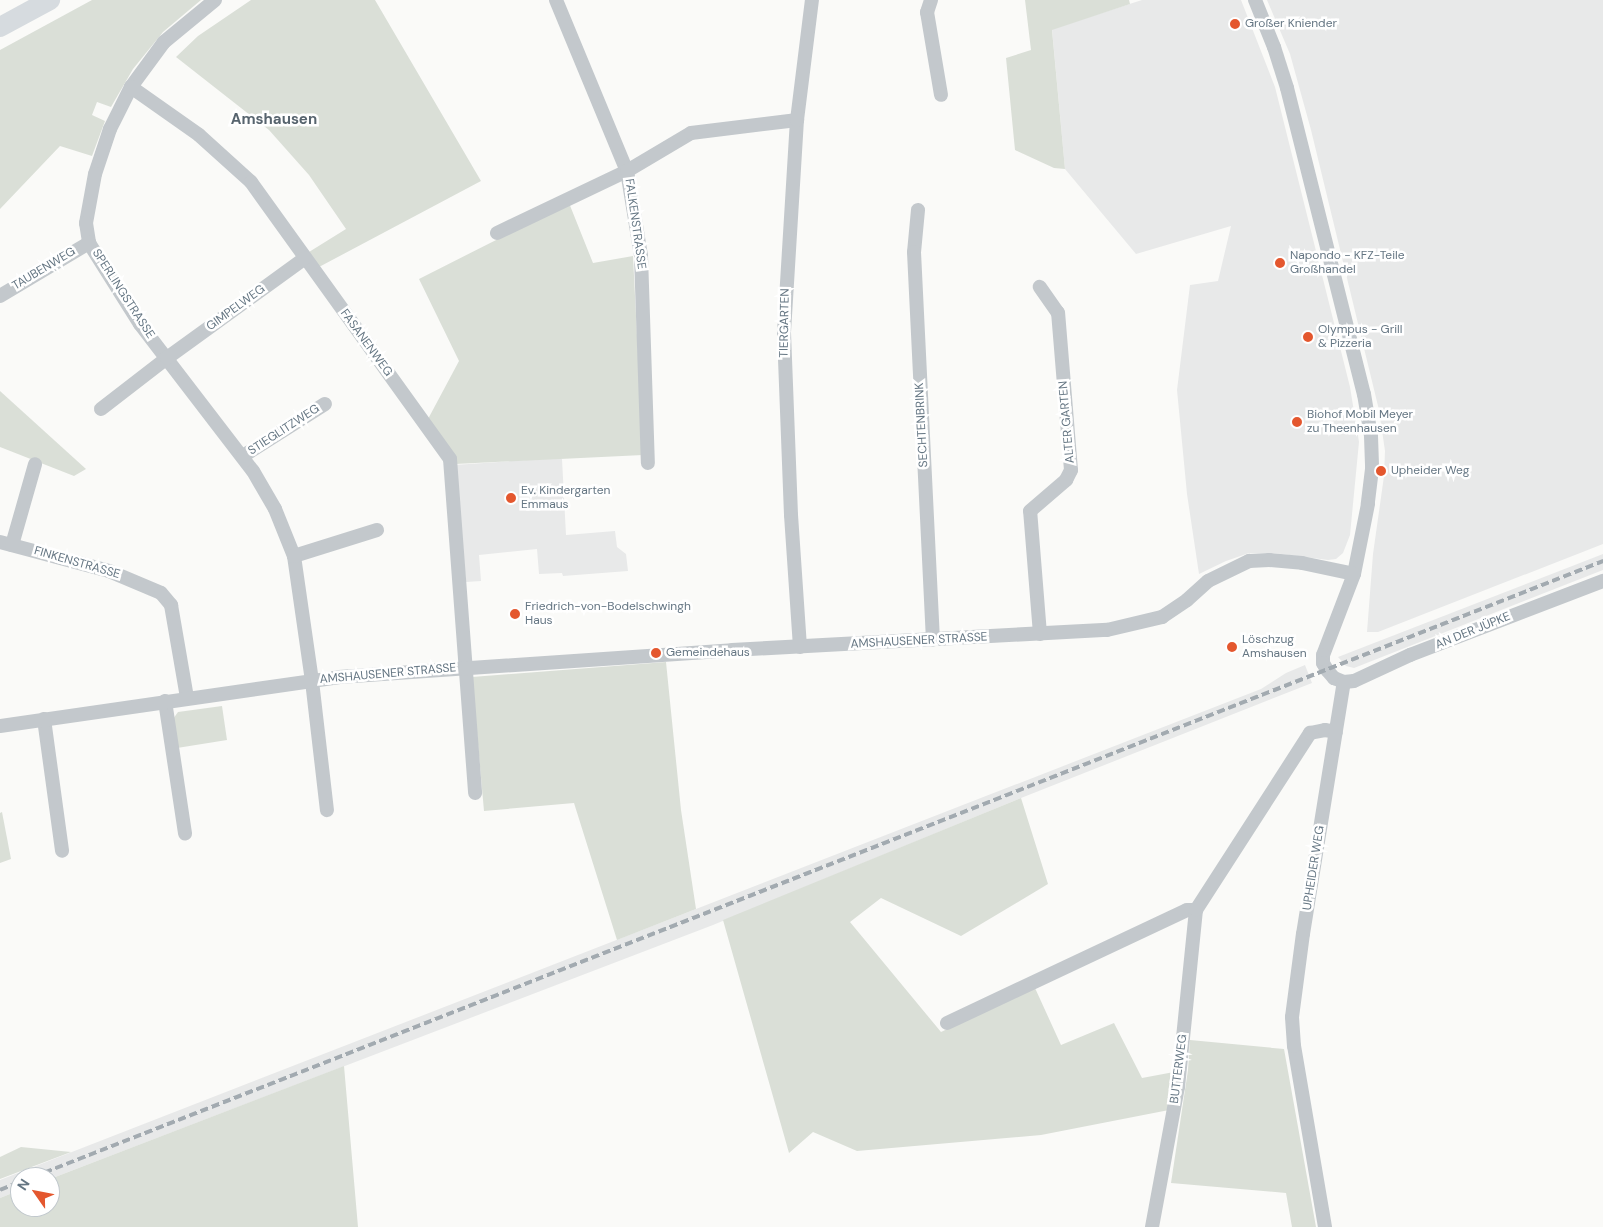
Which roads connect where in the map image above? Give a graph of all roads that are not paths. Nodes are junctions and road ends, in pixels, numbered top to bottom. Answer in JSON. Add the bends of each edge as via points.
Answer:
{"nodes":[{"id":1,"x":50,"y":0,"type":"edge"},
{"id":2,"x":215,"y":0,"type":"edge"},
{"id":3,"x":556,"y":0,"type":"edge"},
{"id":4,"x":812,"y":0,"type":"edge"},
{"id":5,"x":930,"y":0,"type":"edge"},
{"id":6,"x":1255,"y":0,"type":"edge"},
{"id":7,"x":0,"y":27,"type":"edge"},
{"id":8,"x":131,"y":87,"type":"junction"},
{"id":9,"x":941,"y":95,"type":"dead end"},
{"id":10,"x":797,"y":120,"type":"junction"},
{"id":11,"x":627,"y":171,"type":"junction"},
{"id":12,"x":918,"y":210,"type":"dead end"},
{"id":13,"x":497,"y":233,"type":"dead end"},
{"id":14,"x":89,"y":243,"type":"junction"},
{"id":15,"x":305,"y":258,"type":"junction"},
{"id":16,"x":1040,"y":287,"type":"dead end"},
{"id":17,"x":0,"y":296,"type":"edge"},
{"id":18,"x":167,"y":358,"type":"junction"},
{"id":19,"x":325,"y":404,"type":"dead end"},
{"id":20,"x":101,"y":410,"type":"dead end"},
{"id":21,"x":243,"y":456,"type":"junction"},
{"id":22,"x":648,"y":462,"type":"dead end"},
{"id":23,"x":35,"y":464,"type":"dead end"},
{"id":24,"x":377,"y":530,"type":"dead end"},
{"id":25,"x":6,"y":543,"type":"edge"},
{"id":26,"x":294,"y":556,"type":"junction"},
{"id":27,"x":1354,"y":574,"type":"junction"},
{"id":28,"x":1603,"y":580,"type":"edge"},
{"id":29,"x":1040,"y":634,"type":"junction"},
{"id":30,"x":933,"y":640,"type":"junction"},
{"id":31,"x":800,"y":647,"type":"junction"},
{"id":32,"x":464,"y":667,"type":"junction"},
{"id":33,"x":312,"y":681,"type":"junction"},
{"id":34,"x":1344,"y":682,"type":"junction"},
{"id":35,"x":186,"y":698,"type":"junction"},
{"id":36,"x":165,"y":701,"type":"junction"},
{"id":37,"x":44,"y":719,"type":"junction"},
{"id":38,"x":0,"y":726,"type":"edge"},
{"id":39,"x":1336,"y":732,"type":"junction"},
{"id":40,"x":475,"y":793,"type":"dead end"},
{"id":41,"x":327,"y":810,"type":"dead end"},
{"id":42,"x":185,"y":833,"type":"dead end"},
{"id":43,"x":62,"y":851,"type":"dead end"},
{"id":44,"x":1196,"y":910,"type":"junction"},
{"id":45,"x":947,"y":1023,"type":"dead end"},
{"id":46,"x":1152,"y":1227,"type":"edge"},
{"id":47,"x":1326,"y":1227,"type":"edge"}],
"edges":[{"from":1,"to":7,"type":"main road"},
{"from":2,"to":8,"type":"street","name":"SPERLINGSTRASSE","via":[[164,42]]},
{"from":3,"to":11,"type":"street","name":"FALKENSTRASSE"},
{"from":4,"to":10,"type":"street","name":"TIERGARTEN"},
{"from":5,"to":9,"type":"street","via":[[927,12]]},
{"from":6,"to":27,"type":"street","via":[[1287,88],[1364,394],[1371,436],[1372,469]]},
{"from":8,"to":14,"type":"street","name":"SPERLINGSTRASSE","via":[[110,129],[95,174],[86,223]]},
{"from":8,"to":15,"type":"street","name":"FASANENWEG","via":[[199,135],[251,182]]},
{"from":10,"to":11,"type":"street","via":[[692,133]]},
{"from":10,"to":31,"type":"street","name":"TIERGARTEN","via":[[784,332],[790,515]]},
{"from":11,"to":13,"type":"street"},
{"from":11,"to":22,"type":"street","name":"FALKENSTRASSE","via":[[641,256]]},
{"from":12,"to":30,"type":"street","name":"SECHTENBRINK","via":[[914,252]]},
{"from":14,"to":17,"type":"street","name":"TAUBENWEG"},
{"from":14,"to":18,"type":"street","name":"SPERLINGSTRASSE","via":[[135,316]]},
{"from":15,"to":18,"type":"street","name":"GIMPELWEG"},
{"from":15,"to":32,"type":"street","name":"FASANENWEG","via":[[450,459]]},
{"from":16,"to":29,"type":"street","name":"ALTER GARTEN","via":[[1058,313],[1071,470],[1066,480],[1030,511]]},
{"from":18,"to":20,"type":"street"},
{"from":18,"to":21,"type":"street","name":"SPERLINGSTRASSE"},
{"from":19,"to":21,"type":"street","name":"STIEGLITZWEG"},
{"from":21,"to":26,"type":"street","name":"SPERLINGSTRASSE","via":[[275,509]]},
{"from":23,"to":25,"type":"street"},
{"from":24,"to":26,"type":"street"},
{"from":25,"to":35,"type":"street","name":"FINKENSTRASSE","via":[[109,571],[161,592],[171,606]]},
{"from":26,"to":33,"type":"street","name":"SPERLINGSTRASSE"},
{"from":27,"to":29,"type":"street","name":"AMSHAUSENER STRASSE","via":[[1302,563],[1249,561],[1208,580],[1162,617],[1107,630]]},
{"from":27,"to":34,"type":"street","via":[[1323,655],[1327,670]]},
{"from":28,"to":34,"type":"street","name":"AN DER JÜPKE","via":[[1410,655],[1354,681]]},
{"from":29,"to":30,"type":"street","name":"AMSHAUSENER STRASSE"},
{"from":30,"to":31,"type":"street","name":"AMSHAUSENER STRASSE"},
{"from":31,"to":32,"type":"street","name":"AMSHAUSENER STRASSE"},
{"from":32,"to":33,"type":"street","name":"AMSHAUSENER STRASSE"},
{"from":32,"to":40,"type":"street","name":"AMSHAUSENER STRASSE"},
{"from":33,"to":35,"type":"street","name":"AMSHAUSENER STRASSE"},
{"from":33,"to":41,"type":"street","name":"AMSHAUSENER STRASSE"},
{"from":34,"to":39,"type":"street","name":"UPHEIDER WEG"},
{"from":35,"to":36,"type":"street","name":"AMSHAUSENER STRASSE"},
{"from":36,"to":37,"type":"street","name":"AMSHAUSENER STRASSE"},
{"from":36,"to":42,"type":"street"},
{"from":37,"to":38,"type":"street","name":"AMSHAUSENER STRASSE"},
{"from":37,"to":43,"type":"street"},
{"from":39,"to":44,"type":"street","name":"BUTTERWEG","via":[[1310,733]]},
{"from":39,"to":47,"type":"street","name":"UPHEIDER WEG","via":[[1292,1018],[1294,1046]]},
{"from":44,"to":45,"type":"street","via":[[1187,910]]},
{"from":44,"to":46,"type":"street","name":"BUTTERWEG","via":[[1178,1087]]}]}
